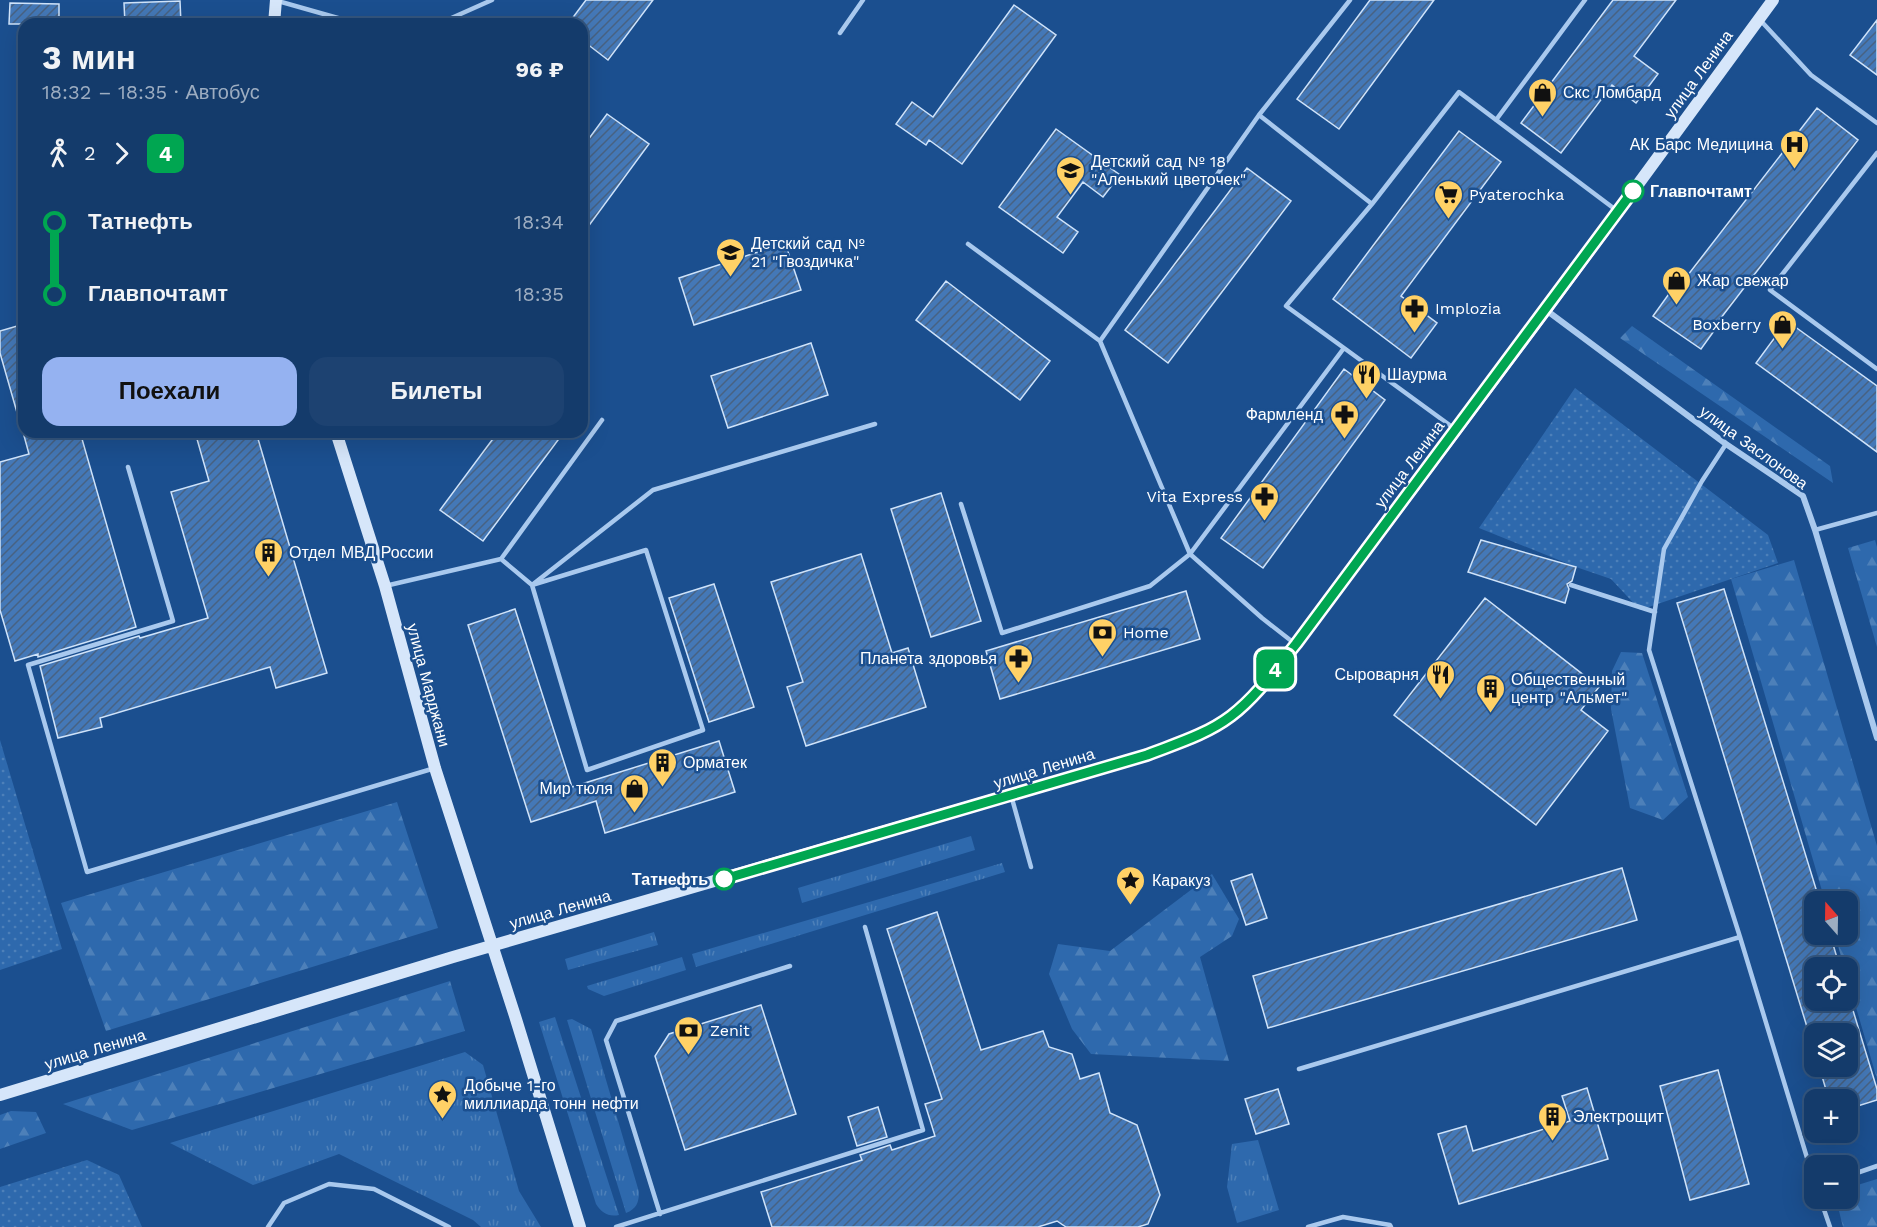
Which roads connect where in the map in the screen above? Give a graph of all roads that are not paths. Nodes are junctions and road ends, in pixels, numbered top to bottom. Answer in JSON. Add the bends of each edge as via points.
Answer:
{"nodes":[{"id":1,"x":276,"y":0,"type":"edge"},
{"id":2,"x":492,"y":0,"type":"edge"},
{"id":3,"x":863,"y":0,"type":"edge"},
{"id":4,"x":1350,"y":0,"type":"edge"},
{"id":5,"x":1585,"y":0,"type":"edge"},
{"id":6,"x":1773,"y":0,"type":"edge"},
{"id":7,"x":274,"y":18,"type":"edge"},
{"id":8,"x":338,"y":18,"type":"edge"},
{"id":9,"x":452,"y":18,"type":"edge"},
{"id":10,"x":1759,"y":19,"type":"junction"},
{"id":11,"x":840,"y":33,"type":"dead end"},
{"id":12,"x":1259,"y":116,"type":"junction"},
{"id":13,"x":1496,"y":120,"type":"junction"},
{"id":14,"x":1877,"y":123,"type":"edge"},
{"id":15,"x":1877,"y":153,"type":"edge"},
{"id":16,"x":1875,"y":161,"type":"edge"},
{"id":17,"x":1372,"y":204,"type":"junction"},
{"id":18,"x":1618,"y":211,"type":"junction"},
{"id":19,"x":968,"y":244,"type":"dead end"},
{"id":20,"x":1546,"y":310,"type":"junction"},
{"id":21,"x":1100,"y":341,"type":"junction"},
{"id":22,"x":1344,"y":348,"type":"junction"},
{"id":23,"x":1877,"y":369,"type":"edge"},
{"id":24,"x":602,"y":420,"type":"dead end"},
{"id":25,"x":875,"y":424,"type":"dead end"},
{"id":26,"x":1455,"y":429,"type":"junction"},
{"id":27,"x":338,"y":438,"type":"edge"},
{"id":28,"x":1726,"y":444,"type":"junction"},
{"id":29,"x":128,"y":467,"type":"dead end"},
{"id":30,"x":961,"y":504,"type":"dead end"},
{"id":31,"x":1877,"y":513,"type":"edge"},
{"id":32,"x":1815,"y":530,"type":"junction"},
{"id":33,"x":1190,"y":554,"type":"junction"},
{"id":34,"x":501,"y":559,"type":"junction"},
{"id":35,"x":532,"y":585,"type":"junction"},
{"id":36,"x":1571,"y":585,"type":"dead end"},
{"id":37,"x":385,"y":586,"type":"junction"},
{"id":38,"x":1655,"y":612,"type":"junction"},
{"id":39,"x":1296,"y":644,"type":"junction"},
{"id":40,"x":1877,"y":738,"type":"edge"},
{"id":41,"x":435,"y":768,"type":"junction"},
{"id":42,"x":1011,"y":795,"type":"junction"},
{"id":43,"x":1031,"y":867,"type":"dead end"},
{"id":44,"x":865,"y":927,"type":"dead end"},
{"id":45,"x":1740,"y":937,"type":"junction"},
{"id":46,"x":492,"y":946,"type":"junction"},
{"id":47,"x":790,"y":966,"type":"dead end"},
{"id":48,"x":1299,"y":1068,"type":"dead end"},
{"id":49,"x":0,"y":1095,"type":"edge"},
{"id":50,"x":1806,"y":1155,"type":"edge"},
{"id":51,"x":1877,"y":1166,"type":"edge"},
{"id":52,"x":1858,"y":1173,"type":"edge"},
{"id":53,"x":1824,"y":1209,"type":"edge"},
{"id":54,"x":660,"y":1214,"type":"junction"},
{"id":55,"x":268,"y":1227,"type":"edge"},
{"id":56,"x":449,"y":1227,"type":"edge"},
{"id":57,"x":580,"y":1227,"type":"edge"},
{"id":58,"x":616,"y":1227,"type":"edge"},
{"id":59,"x":1308,"y":1227,"type":"edge"},
{"id":60,"x":1391,"y":1227,"type":"edge"},
{"id":61,"x":1830,"y":1227,"type":"edge"}],
"edges":[{"from":1,"to":7,"type":"main road"},
{"from":1,"to":8,"type":"lane"},
{"from":2,"to":9,"type":"lane"},
{"from":3,"to":11,"type":"lane"},
{"from":4,"to":12,"type":"lane"},
{"from":5,"to":13,"type":"lane"},
{"from":6,"to":10,"type":"main road","name":"улица Ленина"},
{"from":10,"to":14,"type":"lane","via":[[1811,75]]},
{"from":10,"to":18,"type":"main road","name":"улица Ленина"},
{"from":12,"to":17,"type":"lane"},
{"from":12,"to":21,"type":"lane"},
{"from":13,"to":17,"type":"lane","via":[[1459,92]]},
{"from":13,"to":18,"type":"lane"},
{"from":15,"to":16,"type":"lane"},
{"from":16,"to":23,"type":"lane","via":[[1770,290]]},
{"from":17,"to":22,"type":"lane","via":[[1286,306]]},
{"from":18,"to":20,"type":"main road","name":"улица Ленина"},
{"from":19,"to":21,"type":"lane"},
{"from":20,"to":26,"type":"main road","name":"улица Ленина"},
{"from":20,"to":28,"type":"street","name":"улица Заслонова"},
{"from":21,"to":33,"type":"lane"},
{"from":22,"to":26,"type":"lane"},
{"from":22,"to":33,"type":"lane"},
{"from":24,"to":34,"type":"lane"},
{"from":25,"to":35,"type":"lane","via":[[653,490]]},
{"from":26,"to":39,"type":"main road","name":"улица Ленина"},
{"from":27,"to":37,"type":"main road","name":"улица Марджани"},
{"from":28,"to":32,"type":"street","name":"улица Заслонова","via":[[1803,496]]},
{"from":28,"to":38,"type":"lane","via":[[1664,549]]},
{"from":29,"to":41,"type":"lane","via":[[173,621],[28,665],[87,872]]},
{"from":30,"to":33,"type":"lane","via":[[1002,633],[1150,586]]},
{"from":31,"to":32,"type":"lane"},
{"from":32,"to":40,"type":"street","name":"улица Заслонова"},
{"from":33,"to":39,"type":"lane"},
{"from":34,"to":35,"type":"lane"},
{"from":34,"to":37,"type":"lane"},
{"from":35,"to":35,"type":"lane","via":[[646,550],[703,730],[587,770]]},
{"from":36,"to":38,"type":"lane"},
{"from":37,"to":41,"type":"main road","name":"улица Марджани"},
{"from":38,"to":45,"type":"lane","via":[[1649,650]]},
{"from":39,"to":42,"type":"main road","name":"улица Ленина","via":[[1256,692],[1230,716],[1201,734],[1147,755]]},
{"from":41,"to":46,"type":"main road","name":"улица Марджани"},
{"from":42,"to":43,"type":"lane"},
{"from":42,"to":46,"type":"main road","name":"улица Ленина"},
{"from":44,"to":54,"type":"lane","via":[[923,1130]]},
{"from":45,"to":48,"type":"lane"},
{"from":45,"to":50,"type":"lane"},
{"from":46,"to":49,"type":"main road","name":"улица Ленина"},
{"from":46,"to":57,"type":"main road","name":"улица Марджани"},
{"from":47,"to":54,"type":"lane","via":[[616,1021],[606,1040]]},
{"from":51,"to":52,"type":"lane"},
{"from":53,"to":61,"type":"lane"},
{"from":54,"to":58,"type":"lane"},
{"from":55,"to":56,"type":"lane","via":[[284,1203],[329,1184],[374,1189]]},
{"from":59,"to":60,"type":"lane","via":[[1343,1217]]}]}
